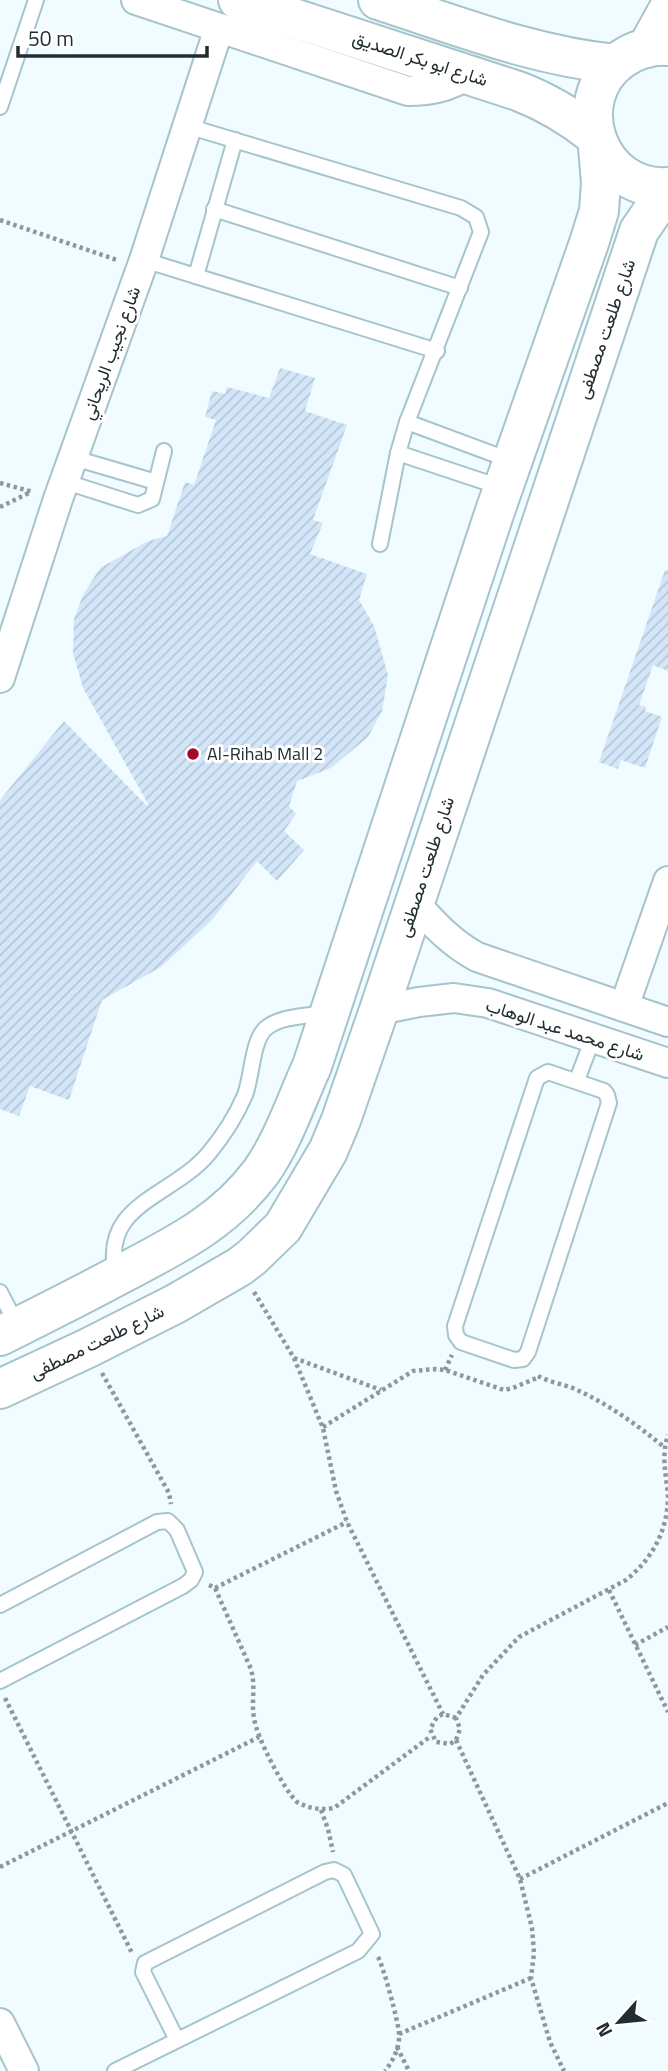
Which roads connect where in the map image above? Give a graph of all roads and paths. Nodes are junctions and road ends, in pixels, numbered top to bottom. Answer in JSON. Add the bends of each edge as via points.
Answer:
{"nodes":[{"id":1,"x":36,"y":0,"type":"edge"},
{"id":2,"x":136,"y":0,"type":"edge"},
{"id":3,"x":378,"y":0,"type":"edge"},
{"id":4,"x":668,"y":10,"type":"edge"},
{"id":5,"x":229,"y":14,"type":"edge"},
{"id":6,"x":643,"y":53,"type":"edge"},
{"id":7,"x":0,"y":107,"type":"edge"},
{"id":8,"x":187,"y":126,"type":"junction"},
{"id":9,"x":235,"y":140,"type":"junction"},
{"id":10,"x":596,"y":141,"type":"junction"},
{"id":11,"x":668,"y":187,"type":"edge"},
{"id":12,"x":668,"y":195,"type":"edge"},
{"id":13,"x":214,"y":209,"type":"junction"},
{"id":14,"x":0,"y":220,"type":"edge"},
{"id":15,"x":143,"y":264,"type":"junction"},
{"id":16,"x":197,"y":276,"type":"junction"},
{"id":17,"x":460,"y":288,"type":"junction"},
{"id":18,"x":436,"y":351,"type":"junction"},
{"id":19,"x":407,"y":422,"type":"junction"},
{"id":20,"x":164,"y":451,"type":"dead end"},
{"id":21,"x":398,"y":453,"type":"junction"},
{"id":22,"x":508,"y":475,"type":"junction"},
{"id":23,"x":57,"y":482,"type":"junction"},
{"id":24,"x":156,"y":482,"type":"junction"},
{"id":25,"x":0,"y":483,"type":"edge"},
{"id":26,"x":0,"y":507,"type":"edge"},
{"id":27,"x":380,"y":544,"type":"dead end"},
{"id":28,"x":0,"y":678,"type":"edge"},
{"id":29,"x":668,"y":881,"type":"edge"},
{"id":30,"x":414,"y":902,"type":"junction"},
{"id":31,"x":624,"y":1007,"type":"junction"},
{"id":32,"x":379,"y":1010,"type":"junction"},
{"id":33,"x":331,"y":1012,"type":"junction"},
{"id":34,"x":668,"y":1022,"type":"edge"},
{"id":35,"x":593,"y":1038,"type":"junction"},
{"id":36,"x":668,"y":1063,"type":"edge"},
{"id":37,"x":577,"y":1080,"type":"junction"},
{"id":38,"x":239,"y":1267,"type":"junction"},
{"id":39,"x":117,"y":1277,"type":"junction"},
{"id":40,"x":0,"y":1292,"type":"edge"},
{"id":41,"x":74,"y":1299,"type":"junction"},
{"id":42,"x":9,"y":1332,"type":"edge"},
{"id":43,"x":92,"y":1346,"type":"junction"},
{"id":44,"x":294,"y":1358,"type":"junction"},
{"id":45,"x":0,"y":1389,"type":"edge"},
{"id":46,"x":382,"y":1390,"type":"junction"},
{"id":47,"x":323,"y":1428,"type":"junction"},
{"id":48,"x":668,"y":1435,"type":"edge"},
{"id":49,"x":664,"y":1447,"type":"junction"},
{"id":50,"x":168,"y":1521,"type":"junction"},
{"id":51,"x":347,"y":1522,"type":"junction"},
{"id":52,"x":609,"y":1590,"type":"junction"},
{"id":53,"x":0,"y":1605,"type":"edge"},
{"id":54,"x":668,"y":1627,"type":"edge"},
{"id":55,"x":635,"y":1645,"type":"junction"},
{"id":56,"x":0,"y":1681,"type":"edge"},
{"id":57,"x":0,"y":1688,"type":"edge"},
{"id":58,"x":668,"y":1713,"type":"edge"},
{"id":59,"x":443,"y":1714,"type":"junction"},
{"id":60,"x":456,"y":1718,"type":"junction"},
{"id":61,"x":432,"y":1736,"type":"junction"},
{"id":62,"x":259,"y":1737,"type":"junction"},
{"id":63,"x":456,"y":1740,"type":"junction"},
{"id":64,"x":668,"y":1803,"type":"edge"},
{"id":65,"x":321,"y":1810,"type":"junction"},
{"id":66,"x":70,"y":1832,"type":"junction"},
{"id":67,"x":0,"y":1867,"type":"edge"},
{"id":68,"x":334,"y":1870,"type":"junction"},
{"id":69,"x":520,"y":1879,"type":"junction"},
{"id":70,"x":366,"y":1943,"type":"junction"},
{"id":71,"x":145,"y":1963,"type":"junction"},
{"id":72,"x":531,"y":1978,"type":"junction"},
{"id":73,"x":0,"y":2023,"type":"edge"},
{"id":74,"x":399,"y":2034,"type":"junction"},
{"id":75,"x":177,"y":2040,"type":"junction"},
{"id":76,"x":397,"y":2047,"type":"junction"},
{"id":77,"x":24,"y":2071,"type":"edge"},
{"id":78,"x":115,"y":2071,"type":"edge"},
{"id":79,"x":385,"y":2071,"type":"edge"},
{"id":80,"x":410,"y":2071,"type":"edge"},
{"id":81,"x":564,"y":2071,"type":"edge"}],
"edges":[{"from":1,"to":7,"type":"lane"},
{"from":2,"to":5,"type":"street"},
{"from":3,"to":6,"type":"street","via":[[530,49],[586,61]]},
{"from":4,"to":6,"type":"street"},
{"from":5,"to":8,"type":"street","name":"شارع نجيب الريحاني"},
{"from":5,"to":10,"type":"street","name":"شارع ابو بكر الصديق","via":[[468,75],[546,102],[571,117]]},
{"from":6,"to":10,"type":"street","via":[[602,79],[592,116]]},
{"from":8,"to":9,"type":"lane"},
{"from":8,"to":15,"type":"street","name":"شارع نجيب الريحاني"},
{"from":9,"to":13,"type":"lane"},
{"from":9,"to":17,"type":"lane","via":[[461,208],[475,217],[481,232]]},
{"from":10,"to":11,"type":"street","name":"شارع ابو بكر الصديق","via":[[623,176]]},
{"from":10,"to":22,"type":"street","via":[[599,212]]},
{"from":12,"to":30,"type":"street","name":"شارع طلعت مصطفى","via":[[639,231]]},
{"from":13,"to":16,"type":"lane"},
{"from":13,"to":17,"type":"lane"},
{"from":14,"to":15,"type":"path"},
{"from":15,"to":16,"type":"lane"},
{"from":15,"to":23,"type":"street","name":"شارع نجيب الريحاني"},
{"from":16,"to":18,"type":"lane"},
{"from":17,"to":18,"type":"lane"},
{"from":18,"to":19,"type":"lane"},
{"from":19,"to":21,"type":"lane"},
{"from":19,"to":22,"type":"lane"},
{"from":20,"to":24,"type":"lane"},
{"from":21,"to":22,"type":"lane"},
{"from":21,"to":27,"type":"lane"},
{"from":22,"to":33,"type":"street"},
{"from":23,"to":24,"type":"lane"},
{"from":23,"to":24,"type":"lane","via":[[138,505],[152,499]]},
{"from":23,"to":25,"type":"path"},
{"from":23,"to":26,"type":"path"},
{"from":23,"to":28,"type":"street","name":"شارع نجيب الريحاني"},
{"from":29,"to":31,"type":"street"},
{"from":30,"to":31,"type":"street","via":[[445,936],[477,957]]},
{"from":30,"to":32,"type":"street","name":"شارع طلعت مصطفى"},
{"from":31,"to":34,"type":"street"},
{"from":32,"to":35,"type":"street","name":"شارع محمد عبد الوهاب","via":[[454,998],[488,1003]]},
{"from":32,"to":38,"type":"street","name":"شارع طلعت مصطفى","via":[[328,1151],[283,1227]]},
{"from":33,"to":39,"type":"street","via":[[289,1119],[244,1193],[182,1243]]},
{"from":33,"to":39,"type":"lane","via":[[275,1023],[261,1033],[246,1092],[221,1139],[183,1179],[140,1204],[123,1221],[113,1255]]},
{"from":35,"to":36,"type":"street","name":"شارع محمد عبد الوهاب"},
{"from":35,"to":37,"type":"lane"},
{"from":37,"to":37,"type":"lane","via":[[548,1072],[537,1078],[455,1326],[461,1342],[514,1360],[523,1359],[528,1352],[609,1102],[604,1091]]},
{"from":38,"to":43,"type":"street","name":"شارع طلعت مصطفى"},
{"from":38,"to":44,"type":"path"},
{"from":39,"to":41,"type":"street"},
{"from":40,"to":42,"type":"lane"},
{"from":41,"to":42,"type":"street"},
{"from":41,"to":43,"type":"street"},
{"from":43,"to":45,"type":"street","name":"شارع طلعت مصطفى"},
{"from":43,"to":50,"type":"path","via":[[169,1493]]},
{"from":44,"to":46,"type":"path"},
{"from":44,"to":47,"type":"path"},
{"from":46,"to":47,"type":"path"},
{"from":46,"to":49,"type":"path","via":[[424,1369],[445,1370],[504,1390],[538,1377],[606,1404]]},
{"from":47,"to":51,"type":"path"},
{"from":48,"to":49,"type":"path"},
{"from":49,"to":52,"type":"path","via":[[668,1494],[662,1534],[642,1568]]},
{"from":50,"to":53,"type":"lane","via":[[157,1522]]},
{"from":50,"to":56,"type":"lane","via":[[177,1530],[195,1572],[191,1580]]},
{"from":51,"to":59,"type":"path"},
{"from":51,"to":62,"type":"path","via":[[215,1588],[251,1668]]},
{"from":52,"to":55,"type":"path"},
{"from":52,"to":60,"type":"path","via":[[519,1637],[483,1675]]},
{"from":54,"to":55,"type":"path"},
{"from":55,"to":58,"type":"path"},
{"from":57,"to":66,"type":"path"},
{"from":59,"to":60,"type":"path"},
{"from":59,"to":61,"type":"path","via":[[432,1722]]},
{"from":60,"to":63,"type":"path","via":[[460,1729]]},
{"from":61,"to":63,"type":"path","via":[[443,1744]]},
{"from":61,"to":65,"type":"path","via":[[334,1808]]},
{"from":62,"to":65,"type":"path","via":[[293,1798]]},
{"from":62,"to":66,"type":"path"},
{"from":63,"to":69,"type":"path"},
{"from":64,"to":69,"type":"path"},
{"from":65,"to":68,"type":"path"},
{"from":66,"to":67,"type":"path"},
{"from":66,"to":71,"type":"path","via":[[126,1946]]},
{"from":68,"to":70,"type":"lane","via":[[344,1875],[372,1934]]},
{"from":68,"to":71,"type":"lane"},
{"from":69,"to":72,"type":"path","via":[[533,1928]]},
{"from":70,"to":74,"type":"path","via":[[382,1964]]},
{"from":70,"to":75,"type":"lane"},
{"from":71,"to":75,"type":"lane","via":[[143,1972]]},
{"from":72,"to":74,"type":"path"},
{"from":72,"to":81,"type":"path"},
{"from":73,"to":77,"type":"street"},
{"from":74,"to":76,"type":"path"},
{"from":75,"to":78,"type":"lane"},
{"from":76,"to":79,"type":"path"},
{"from":76,"to":80,"type":"path"}]}
